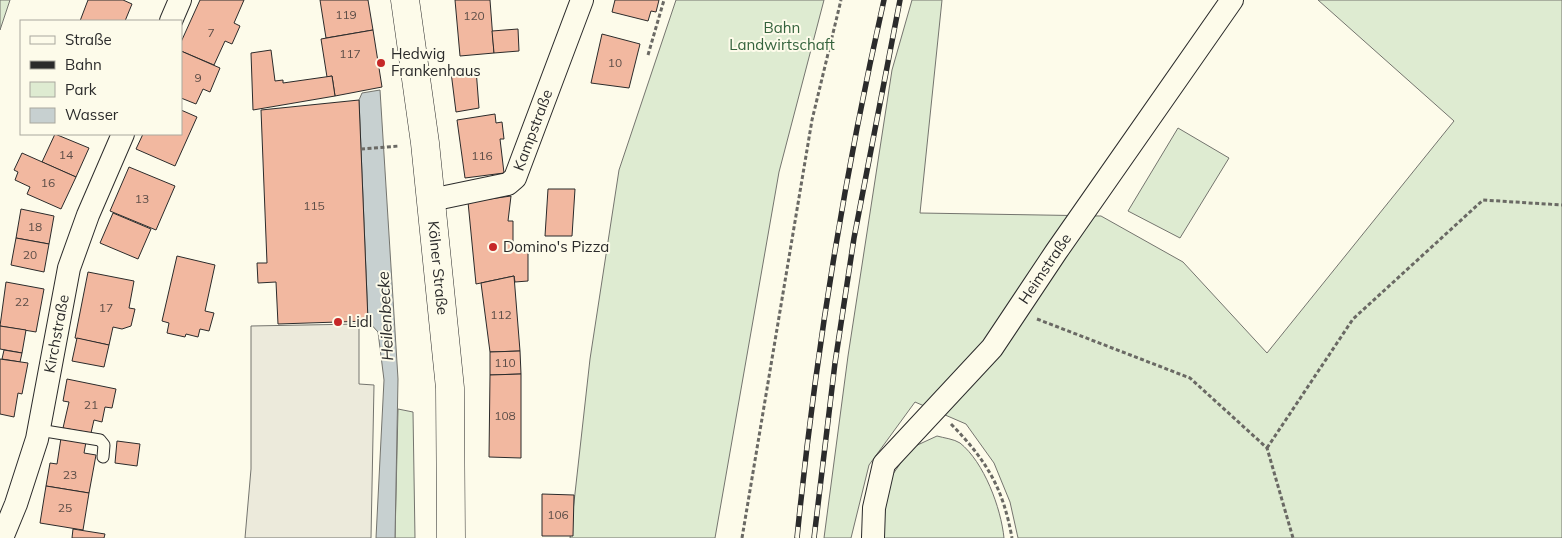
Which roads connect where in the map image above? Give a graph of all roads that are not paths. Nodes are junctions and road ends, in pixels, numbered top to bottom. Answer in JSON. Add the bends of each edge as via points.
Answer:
{"nodes":[{"id":1,"x":180,"y":0,"type":"edge"},
{"id":2,"x":405,"y":0,"type":"edge"},
{"id":3,"x":582,"y":0,"type":"edge"},
{"id":4,"x":1232,"y":0,"type":"edge"},
{"id":5,"x":171,"y":20,"type":"edge"},
{"id":6,"x":123,"y":135,"type":"edge"},
{"id":7,"x":431,"y":200,"type":"junction"},
{"id":8,"x":39,"y":430,"type":"junction"},
{"id":9,"x":103,"y":457,"type":"dead end"},
{"id":10,"x":2,"y":538,"type":"edge"},
{"id":11,"x":451,"y":538,"type":"edge"},
{"id":12,"x":873,"y":538,"type":"edge"}],
"edges":[{"from":1,"to":5,"type":"street"},
{"from":2,"to":7,"type":"main road","name":"Kölner Straße"},
{"from":3,"to":7,"type":"street","name":"Kampstraße","via":[[515,178],[508,184]]},
{"from":4,"to":12,"type":"street","name":"Heimstraße","via":[[992,348],[884,464],[874,508]]},
{"from":6,"to":8,"type":"street","name":"Kirchstraße","via":[[69,268]]},
{"from":7,"to":11,"type":"main road","name":"Kölner Straße","via":[[450,388]]},
{"from":8,"to":9,"type":"lane","via":[[100,440],[104,445]]},
{"from":8,"to":10,"type":"street","name":"Kirchstraße"}]}
